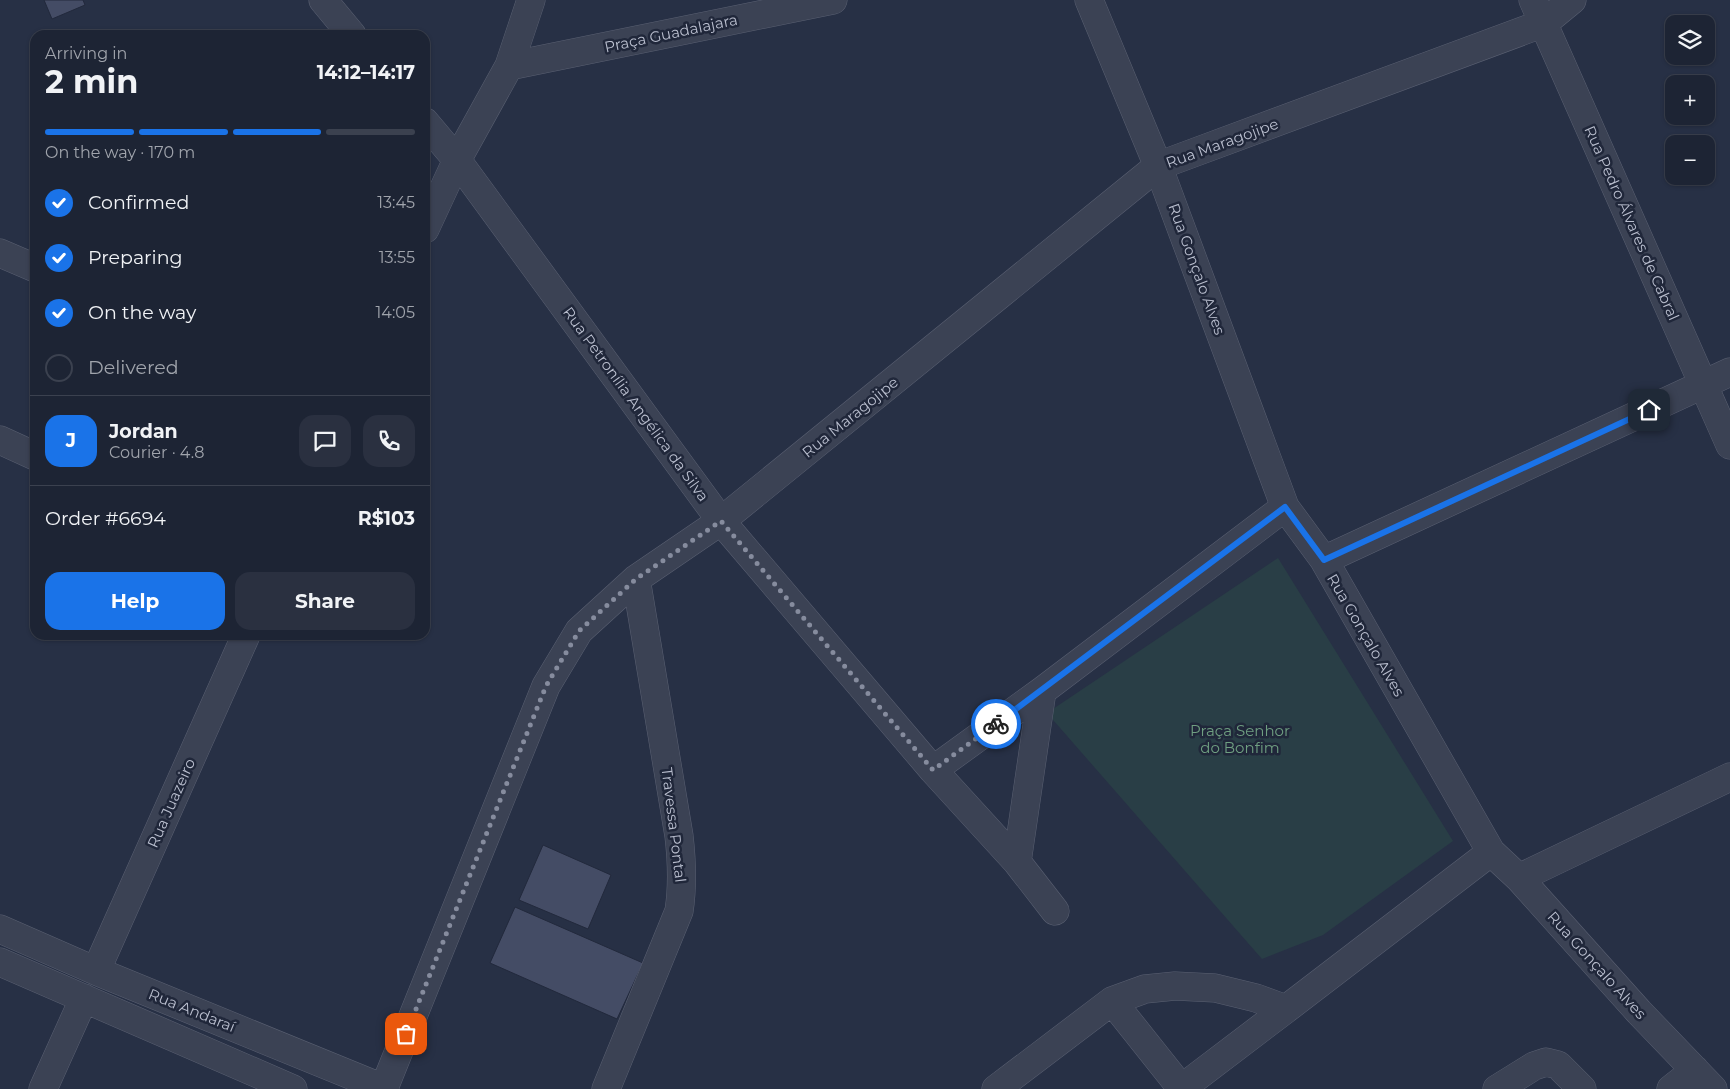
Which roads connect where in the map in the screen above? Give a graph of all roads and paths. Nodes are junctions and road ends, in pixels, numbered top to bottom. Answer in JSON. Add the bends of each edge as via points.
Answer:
{"nodes":[{"id":1,"x":323,"y":0,"type":"edge"},
{"id":2,"x":531,"y":0,"type":"edge"},
{"id":3,"x":833,"y":0,"type":"edge"},
{"id":4,"x":1089,"y":0,"type":"edge"},
{"id":5,"x":1572,"y":0,"type":"edge"},
{"id":6,"x":1538,"y":11,"type":"edge"},
{"id":7,"x":348,"y":30,"type":"edge"},
{"id":8,"x":509,"y":66,"type":"junction"},
{"id":9,"x":430,"y":128,"type":"edge"},
{"id":10,"x":457,"y":160,"type":"junction"},
{"id":11,"x":1158,"y":166,"type":"junction"},
{"id":12,"x":430,"y":218,"type":"edge"},
{"id":13,"x":0,"y":253,"type":"edge"},
{"id":14,"x":30,"y":266,"type":"edge"},
{"id":15,"x":1730,"y":372,"type":"edge"},
{"id":16,"x":1703,"y":385,"type":"junction"},
{"id":17,"x":0,"y":440,"type":"edge"},
{"id":18,"x":1730,"y":445,"type":"edge"},
{"id":19,"x":30,"y":454,"type":"edge"},
{"id":20,"x":1285,"y":507,"type":"junction"},
{"id":21,"x":721,"y":521,"type":"junction"},
{"id":22,"x":1324,"y":560,"type":"junction"},
{"id":23,"x":636,"y":579,"type":"junction"},
{"id":24,"x":244,"y":640,"type":"edge"},
{"id":25,"x":1042,"y":691,"type":"junction"},
{"id":26,"x":933,"y":770,"type":"junction"},
{"id":27,"x":1730,"y":777,"type":"edge"},
{"id":28,"x":1492,"y":852,"type":"junction"},
{"id":29,"x":1017,"y":862,"type":"junction"},
{"id":30,"x":1519,"y":878,"type":"junction"},
{"id":31,"x":1055,"y":911,"type":"dead end"},
{"id":32,"x":0,"y":929,"type":"edge"},
{"id":33,"x":0,"y":962,"type":"edge"},
{"id":34,"x":96,"y":971,"type":"junction"},
{"id":35,"x":84,"y":998,"type":"junction"},
{"id":36,"x":1112,"y":1001,"type":"junction"},
{"id":37,"x":1286,"y":1010,"type":"junction"},
{"id":38,"x":1704,"y":1080,"type":"edge"},
{"id":39,"x":1182,"y":1088,"type":"edge"},
{"id":40,"x":44,"y":1089,"type":"edge"},
{"id":41,"x":293,"y":1089,"type":"edge"},
{"id":42,"x":384,"y":1089,"type":"edge"},
{"id":43,"x":606,"y":1089,"type":"edge"},
{"id":44,"x":996,"y":1089,"type":"edge"},
{"id":45,"x":1497,"y":1089,"type":"edge"},
{"id":46,"x":1582,"y":1089,"type":"edge"},
{"id":47,"x":1671,"y":1089,"type":"edge"}],
"edges":[{"from":1,"to":7,"type":"street"},
{"from":2,"to":8,"type":"street"},
{"from":3,"to":8,"type":"street","name":"Praça Guadalajara"},
{"from":4,"to":11,"type":"street","name":"Rua Gonçalo Alves"},
{"from":5,"to":6,"type":"street","name":"Rua Maragojipe"},
{"from":6,"to":11,"type":"street","name":"Rua Maragojipe"},
{"from":6,"to":16,"type":"street","name":"Rua Pedro Álvares de Cabral"},
{"from":8,"to":10,"type":"street"},
{"from":9,"to":10,"type":"street","name":"Rua Petronília Angélica da Silva"},
{"from":10,"to":12,"type":"street"},
{"from":10,"to":21,"type":"street","name":"Rua Petronília Angélica da Silva"},
{"from":11,"to":20,"type":"street","name":"Rua Gonçalo Alves"},
{"from":11,"to":21,"type":"street","name":"Rua Maragojipe"},
{"from":13,"to":14,"type":"street"},
{"from":15,"to":16,"type":"street"},
{"from":16,"to":18,"type":"street","name":"Rua Pedro Álvares de Cabral"},
{"from":16,"to":22,"type":"street"},
{"from":17,"to":19,"type":"street"},
{"from":20,"to":22,"type":"street","name":"Rua Gonçalo Alves"},
{"from":20,"to":25,"type":"street"},
{"from":21,"to":23,"type":"street","name":"Rua Maragojipe"},
{"from":21,"to":26,"type":"street","name":"Rua Petronília Angélica da Silva"},
{"from":22,"to":28,"type":"street","name":"Rua Gonçalo Alves"},
{"from":23,"to":42,"type":"street","name":"Rua Maragojipe","via":[[579,631],[546,686]]},
{"from":23,"to":43,"type":"street","name":"Travessa Pontal","via":[[678,836],[682,893],[680,911]]},
{"from":24,"to":34,"type":"street","name":"Rua Juazeiro"},
{"from":25,"to":26,"type":"street"},
{"from":25,"to":29,"type":"street"},
{"from":26,"to":29,"type":"street"},
{"from":27,"to":30,"type":"street"},
{"from":28,"to":30,"type":"street","name":"Rua Gonçalo Alves"},
{"from":28,"to":37,"type":"street"},
{"from":29,"to":31,"type":"street"},
{"from":30,"to":38,"type":"street","name":"Rua Gonçalo Alves"},
{"from":32,"to":34,"type":"street","name":"Rua Andaraí"},
{"from":33,"to":35,"type":"street","name":"Rua Andaraí"},
{"from":34,"to":42,"type":"street","name":"Rua Andaraí"},
{"from":35,"to":40,"type":"street"},
{"from":35,"to":41,"type":"street","name":"Rua Andaraí"},
{"from":36,"to":37,"type":"street","via":[[1145,989],[1175,986],[1215,988],[1256,998]]},
{"from":36,"to":39,"type":"street"},
{"from":36,"to":44,"type":"street"},
{"from":37,"to":39,"type":"street"},
{"from":38,"to":47,"type":"street"},
{"from":45,"to":46,"type":"street","via":[[1546,1062],[1558,1065]]}]}
